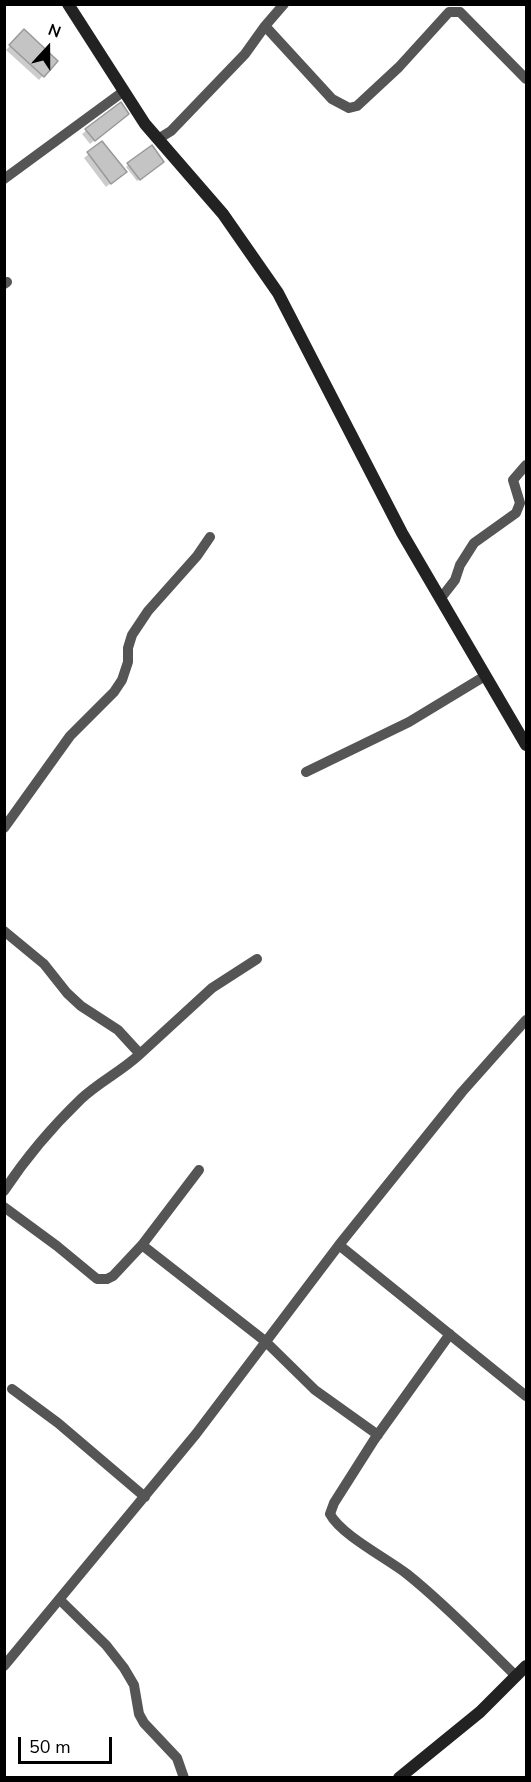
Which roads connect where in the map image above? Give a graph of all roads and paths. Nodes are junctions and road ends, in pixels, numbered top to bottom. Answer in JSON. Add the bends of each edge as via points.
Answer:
{"nodes":[{"id":1,"x":68,"y":4,"type":"edge"},
{"id":2,"x":284,"y":4,"type":"edge"},
{"id":3,"x":265,"y":26,"type":"junction"},
{"id":4,"x":526,"y":79,"type":"edge"},
{"id":5,"x":124,"y":91,"type":"junction"},
{"id":6,"x":158,"y":139,"type":"junction"},
{"id":7,"x":4,"y":179,"type":"edge"},
{"id":8,"x":526,"y":465,"type":"edge"},
{"id":9,"x":210,"y":537,"type":"dead end"},
{"id":10,"x":441,"y":598,"type":"junction"},
{"id":11,"x":485,"y":676,"type":"junction"},
{"id":12,"x":526,"y":746,"type":"edge"},
{"id":13,"x":306,"y":772,"type":"dead end"},
{"id":14,"x":4,"y":828,"type":"edge"},
{"id":15,"x":4,"y":931,"type":"edge"},
{"id":16,"x":257,"y":959,"type":"dead end"},
{"id":17,"x":526,"y":1020,"type":"edge"},
{"id":18,"x":140,"y":1054,"type":"junction"},
{"id":19,"x":199,"y":1170,"type":"dead end"},
{"id":20,"x":4,"y":1191,"type":"edge"},
{"id":21,"x":4,"y":1207,"type":"edge"},
{"id":22,"x":142,"y":1245,"type":"junction"},
{"id":23,"x":339,"y":1245,"type":"junction"},
{"id":24,"x":450,"y":1334,"type":"junction"},
{"id":25,"x":265,"y":1341,"type":"junction"},
{"id":26,"x":12,"y":1389,"type":"dead end"},
{"id":27,"x":526,"y":1396,"type":"edge"},
{"id":28,"x":378,"y":1435,"type":"junction"},
{"id":29,"x":145,"y":1497,"type":"junction"},
{"id":30,"x":60,"y":1600,"type":"junction"},
{"id":31,"x":4,"y":1666,"type":"edge"},
{"id":32,"x":526,"y":1666,"type":"edge"},
{"id":33,"x":516,"y":1676,"type":"junction"},
{"id":34,"x":184,"y":1778,"type":"edge"},
{"id":35,"x":399,"y":1778,"type":"edge"}],
"edges":[{"from":1,"to":5,"type":"main road"},
{"from":2,"to":3,"type":"street"},
{"from":3,"to":4,"type":"street","via":[[332,99],[349,108],[357,106],[399,67],[452,11],[460,12]]},
{"from":3,"to":6,"type":"street","via":[[245,54],[171,131]]},
{"from":5,"to":6,"type":"main road"},
{"from":5,"to":7,"type":"street"},
{"from":6,"to":10,"type":"main road","via":[[223,214],[278,293],[402,534]]},
{"from":8,"to":10,"type":"street","via":[[513,480],[520,503],[516,513],[474,543]]},
{"from":9,"to":14,"type":"street","via":[[132,635],[128,662],[114,692],[70,736]]},
{"from":10,"to":11,"type":"main road"},
{"from":11,"to":12,"type":"main road"},
{"from":11,"to":13,"type":"street","via":[[409,722]]},
{"from":15,"to":18,"type":"street","via":[[44,964],[81,1006],[118,1030]]},
{"from":16,"to":18,"type":"street","via":[[212,988]]},
{"from":17,"to":23,"type":"street","via":[[462,1092]]},
{"from":18,"to":20,"type":"street","via":[[82,1098]]},
{"from":19,"to":22,"type":"street"},
{"from":21,"to":22,"type":"street","via":[[97,1279],[113,1275]]},
{"from":22,"to":25,"type":"street"},
{"from":23,"to":24,"type":"street"},
{"from":23,"to":25,"type":"street"},
{"from":24,"to":27,"type":"street"},
{"from":24,"to":28,"type":"street"},
{"from":25,"to":28,"type":"street","via":[[315,1390]]},
{"from":25,"to":29,"type":"street"},
{"from":26,"to":29,"type":"street"},
{"from":28,"to":33,"type":"street","via":[[334,1503],[330,1511],[333,1520],[408,1575]]},
{"from":29,"to":30,"type":"street"},
{"from":30,"to":31,"type":"street"},
{"from":30,"to":34,"type":"street","via":[[124,1668],[134,1684],[139,1714],[177,1758]]},
{"from":32,"to":33,"type":"main road"},
{"from":33,"to":35,"type":"main road","via":[[480,1712]]}]}
